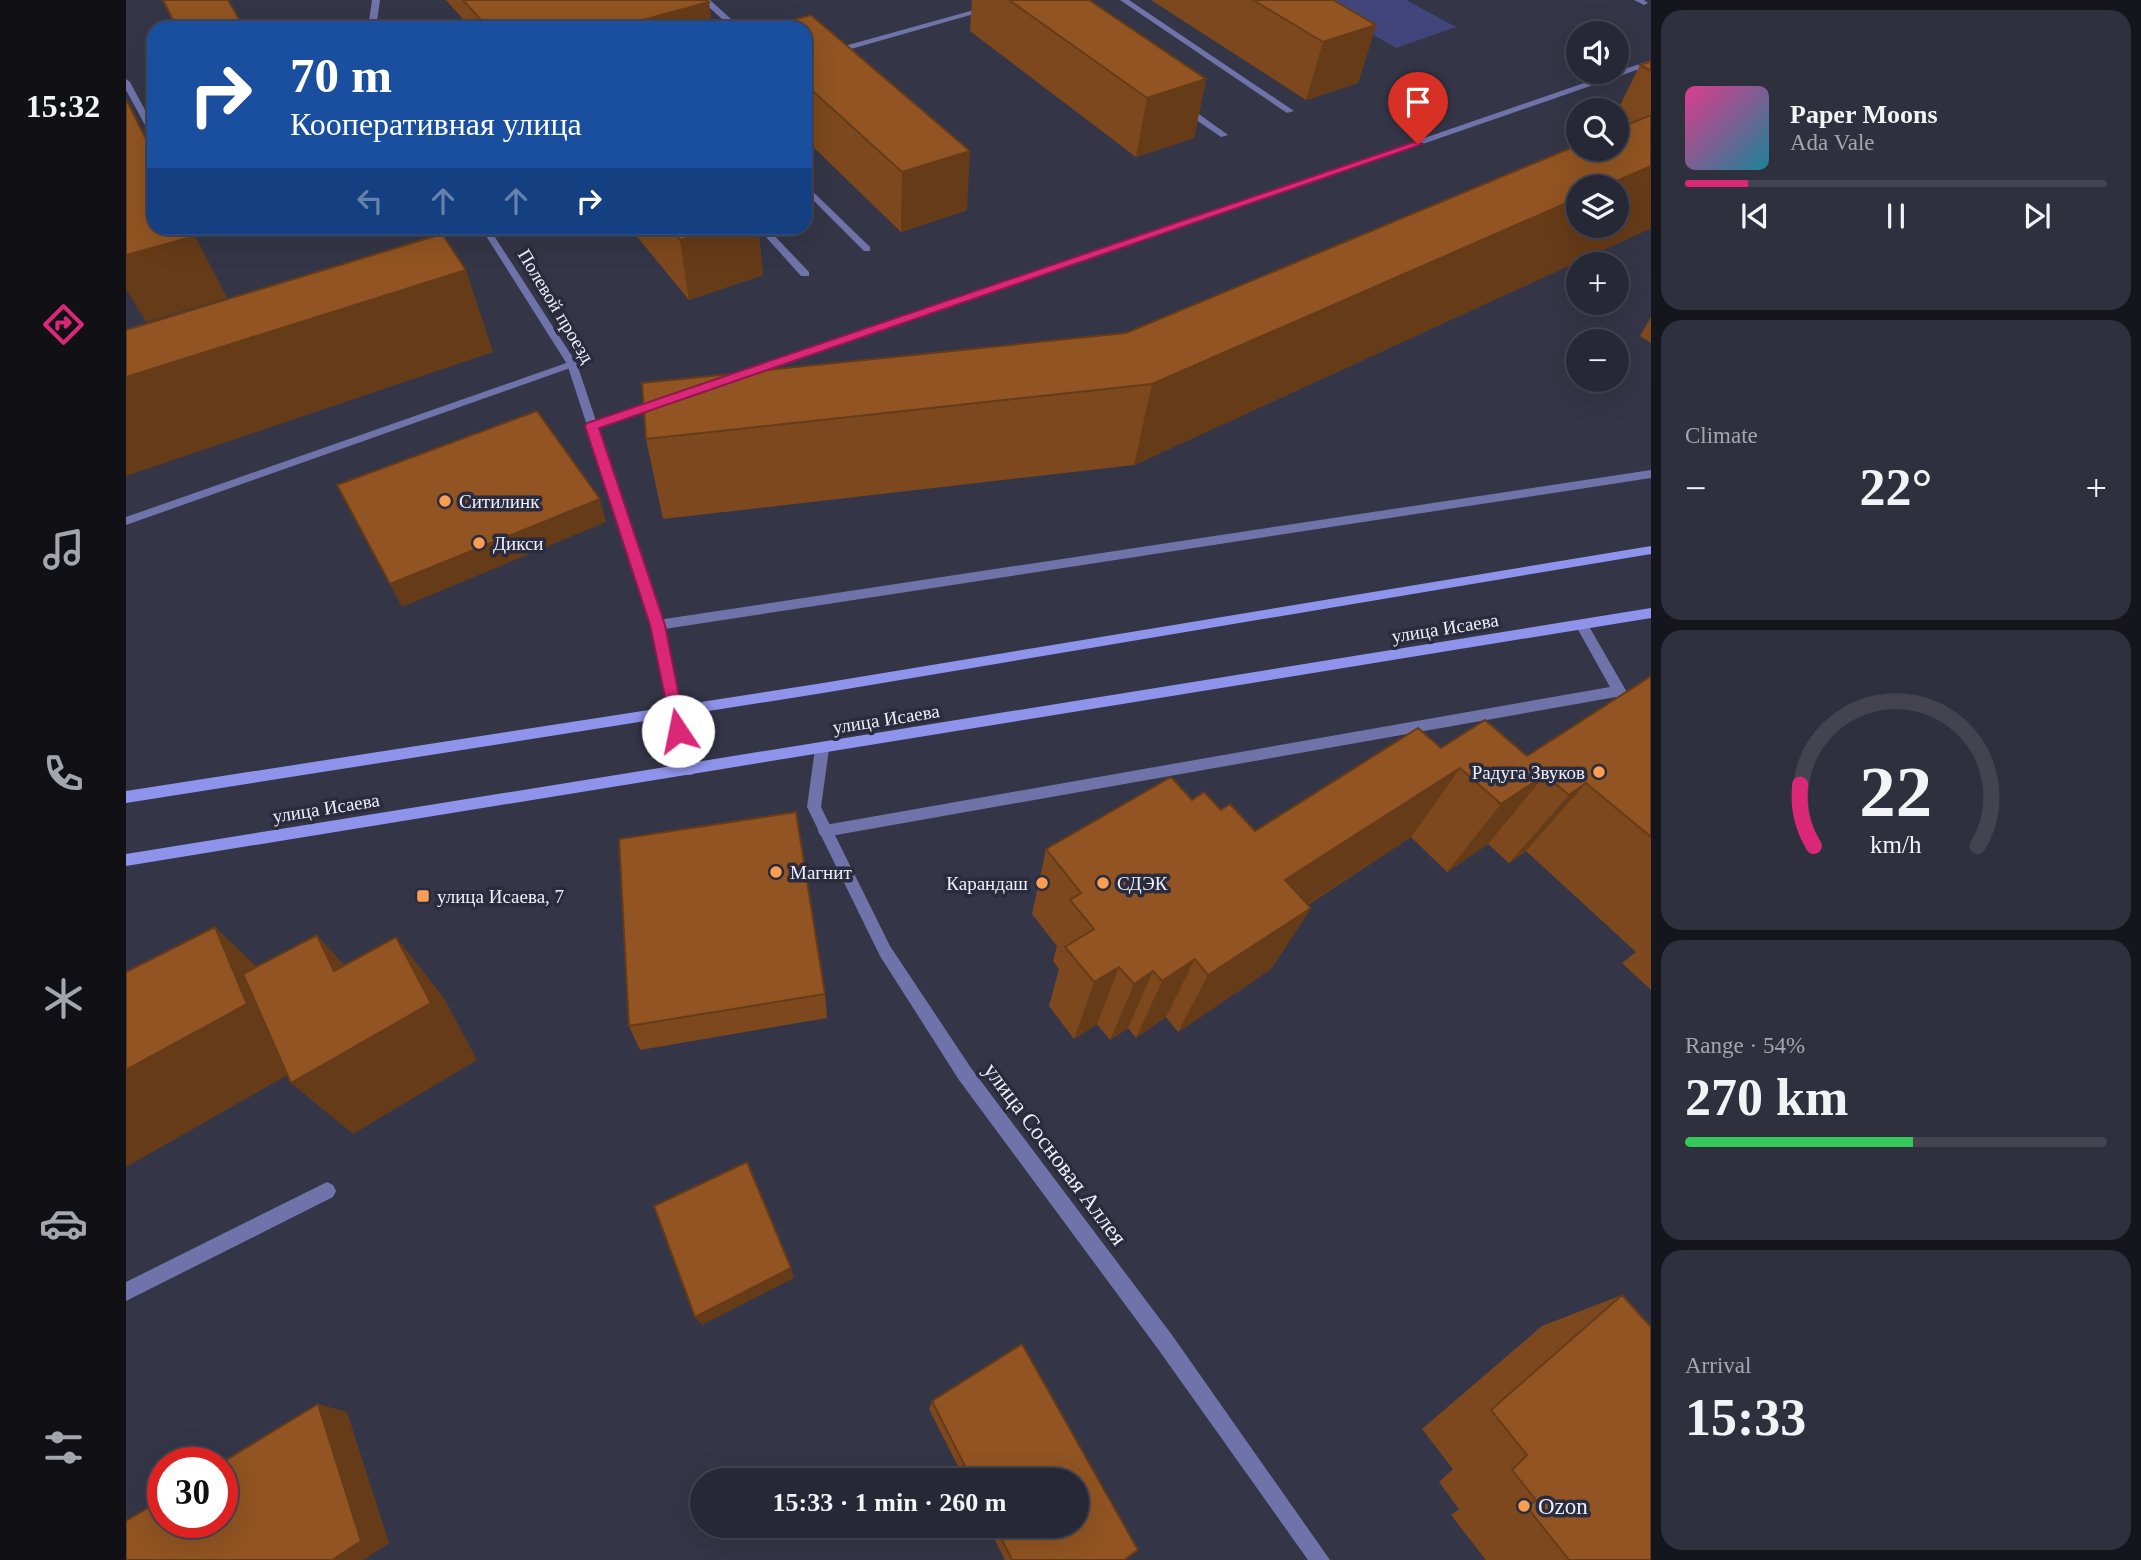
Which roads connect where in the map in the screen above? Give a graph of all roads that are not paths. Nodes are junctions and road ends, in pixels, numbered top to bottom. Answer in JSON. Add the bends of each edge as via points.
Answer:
{"nodes":[{"id":1,"x":376,"y":0,"type":"edge"},
{"id":2,"x":705,"y":0,"type":"edge"},
{"id":3,"x":1019,"y":0,"type":"edge"},
{"id":4,"x":1124,"y":0,"type":"edge"},
{"id":5,"x":373,"y":21,"type":"edge"},
{"id":6,"x":729,"y":21,"type":"edge"},
{"id":7,"x":812,"y":58,"type":"edge"},
{"id":8,"x":1651,"y":62,"type":"edge"},
{"id":9,"x":126,"y":82,"type":"edge"},
{"id":10,"x":1170,"y":97,"type":"edge"},
{"id":11,"x":1290,"y":111,"type":"dead end"},
{"id":12,"x":147,"y":121,"type":"edge"},
{"id":13,"x":1224,"y":135,"type":"dead end"},
{"id":14,"x":812,"y":194,"type":"edge"},
{"id":15,"x":489,"y":235,"type":"edge"},
{"id":16,"x":769,"y":235,"type":"edge"},
{"id":17,"x":867,"y":249,"type":"dead end"},
{"id":18,"x":805,"y":274,"type":"dead end"},
{"id":19,"x":572,"y":364,"type":"junction"},
{"id":20,"x":729,"y":380,"type":"edge"},
{"id":21,"x":676,"y":398,"type":"edge"},
{"id":22,"x":592,"y":426,"type":"junction"},
{"id":23,"x":1651,"y":474,"type":"edge"},
{"id":24,"x":126,"y":521,"type":"edge"},
{"id":25,"x":1651,"y":550,"type":"edge"},
{"id":26,"x":1651,"y":613,"type":"edge"},
{"id":27,"x":658,"y":625,"type":"junction"},
{"id":28,"x":1582,"y":626,"type":"junction"},
{"id":29,"x":1619,"y":691,"type":"junction"},
{"id":30,"x":1633,"y":709,"type":"edge"},
{"id":31,"x":674,"y":711,"type":"junction"},
{"id":32,"x":822,"y":749,"type":"junction"},
{"id":33,"x":687,"y":771,"type":"junction"},
{"id":34,"x":126,"y":797,"type":"edge"},
{"id":35,"x":825,"y":831,"type":"junction"},
{"id":36,"x":126,"y":860,"type":"edge"},
{"id":37,"x":327,"y":1191,"type":"dead end"},
{"id":38,"x":126,"y":1292,"type":"edge"},
{"id":39,"x":1320,"y":1560,"type":"edge"}],
"edges":[{"from":1,"to":5,"type":"street"},
{"from":2,"to":6,"type":"street"},
{"from":3,"to":7,"type":"street"},
{"from":4,"to":11,"type":"street"},
{"from":8,"to":20,"type":"street"},
{"from":9,"to":12,"type":"street"},
{"from":10,"to":13,"type":"street"},
{"from":14,"to":17,"type":"street"},
{"from":15,"to":19,"type":"street","name":"Полевой проезд"},
{"from":16,"to":18,"type":"street"},
{"from":19,"to":22,"type":"street","name":"Полевой проезд"},
{"from":19,"to":24,"type":"street"},
{"from":21,"to":22,"type":"street"},
{"from":22,"to":27,"type":"street","name":"Полевой проезд"},
{"from":23,"to":27,"type":"street"},
{"from":25,"to":31,"type":"main road"},
{"from":26,"to":28,"type":"main road","name":"улица Исаева"},
{"from":27,"to":31,"type":"street","name":"Полевой проезд"},
{"from":28,"to":29,"type":"street"},
{"from":28,"to":32,"type":"main road","name":"улица Исаева"},
{"from":29,"to":30,"type":"street"},
{"from":29,"to":35,"type":"street"},
{"from":31,"to":33,"type":"street","name":"Полевой проезд"},
{"from":31,"to":34,"type":"main road"},
{"from":32,"to":33,"type":"main road","name":"улица Исаева"},
{"from":32,"to":35,"type":"street","name":"улица Сосновая Аллея","via":[[814,807]]},
{"from":33,"to":36,"type":"main road","name":"улица Исаева"},
{"from":35,"to":39,"type":"street","name":"улица Сосновая Аллея","via":[[885,951],[964,1074],[1166,1342]]},
{"from":37,"to":38,"type":"street"}]}
